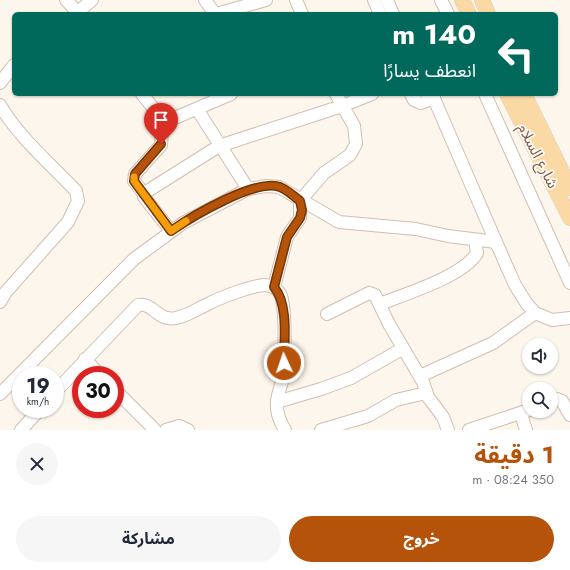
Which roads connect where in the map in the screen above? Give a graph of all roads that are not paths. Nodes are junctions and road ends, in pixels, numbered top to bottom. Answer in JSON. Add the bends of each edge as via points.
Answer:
{"nodes":[{"id":1,"x":66,"y":0,"type":"edge"},
{"id":2,"x":92,"y":0,"type":"edge"},
{"id":3,"x":205,"y":0,"type":"edge"},
{"id":4,"x":266,"y":0,"type":"edge"},
{"id":5,"x":296,"y":0,"type":"edge"},
{"id":6,"x":374,"y":0,"type":"edge"},
{"id":7,"x":387,"y":0,"type":"edge"},
{"id":8,"x":441,"y":0,"type":"edge"},
{"id":9,"x":462,"y":0,"type":"edge"},
{"id":10,"x":482,"y":0,"type":"edge"},
{"id":11,"x":77,"y":12,"type":"edge"},
{"id":12,"x":79,"y":12,"type":"edge"},
{"id":13,"x":214,"y":12,"type":"edge"},
{"id":14,"x":223,"y":12,"type":"edge"},
{"id":15,"x":301,"y":12,"type":"edge"},
{"id":16,"x":379,"y":12,"type":"edge"},
{"id":17,"x":392,"y":12,"type":"edge"},
{"id":18,"x":447,"y":12,"type":"edge"},
{"id":19,"x":468,"y":12,"type":"edge"},
{"id":20,"x":487,"y":12,"type":"edge"},
{"id":21,"x":12,"y":67,"type":"edge"},
{"id":22,"x":0,"y":83,"type":"edge"},
{"id":23,"x":144,"y":96,"type":"edge"},
{"id":24,"x":220,"y":96,"type":"edge"},
{"id":25,"x":337,"y":96,"type":"edge"},
{"id":26,"x":367,"y":96,"type":"edge"},
{"id":27,"x":412,"y":96,"type":"edge"},
{"id":28,"x":433,"y":96,"type":"edge"},
{"id":29,"x":486,"y":96,"type":"edge"},
{"id":30,"x":509,"y":96,"type":"edge"},
{"id":31,"x":524,"y":96,"type":"edge"},
{"id":32,"x":210,"y":98,"type":"edge"},
{"id":33,"x":0,"y":105,"type":"edge"},
{"id":34,"x":342,"y":106,"type":"junction"},
{"id":35,"x":197,"y":109,"type":"junction"},
{"id":36,"x":163,"y":117,"type":"junction"},
{"id":37,"x":528,"y":120,"type":"junction"},
{"id":38,"x":219,"y":146,"type":"junction"},
{"id":39,"x":570,"y":188,"type":"edge"},
{"id":40,"x":248,"y":189,"type":"junction"},
{"id":41,"x":144,"y":194,"type":"junction"},
{"id":42,"x":300,"y":201,"type":"junction"},
{"id":43,"x":570,"y":218,"type":"edge"},
{"id":44,"x":171,"y":231,"type":"junction"},
{"id":45,"x":475,"y":240,"type":"junction"},
{"id":46,"x":496,"y":242,"type":"junction"},
{"id":47,"x":570,"y":283,"type":"edge"},
{"id":48,"x":274,"y":287,"type":"junction"},
{"id":49,"x":0,"y":302,"type":"edge"},
{"id":50,"x":380,"y":304,"type":"junction"},
{"id":51,"x":535,"y":313,"type":"junction"},
{"id":52,"x":327,"y":314,"type":"dead end"},
{"id":53,"x":570,"y":318,"type":"edge"},
{"id":54,"x":402,"y":349,"type":"junction"},
{"id":55,"x":85,"y":359,"type":"junction"},
{"id":56,"x":92,"y":366,"type":"edge"},
{"id":57,"x":420,"y":376,"type":"junction"},
{"id":58,"x":64,"y":382,"type":"edge"},
{"id":59,"x":426,"y":393,"type":"junction"},
{"id":60,"x":0,"y":394,"type":"edge"},
{"id":61,"x":124,"y":399,"type":"edge"},
{"id":62,"x":558,"y":399,"type":"edge"},
{"id":63,"x":277,"y":402,"type":"junction"},
{"id":64,"x":522,"y":413,"type":"edge"},
{"id":65,"x":570,"y":415,"type":"edge"},
{"id":66,"x":32,"y":418,"type":"edge"},
{"id":67,"x":525,"y":418,"type":"edge"},
{"id":68,"x":171,"y":429,"type":"edge"},
{"id":69,"x":21,"y":430,"type":"edge"},
{"id":70,"x":155,"y":430,"type":"edge"},
{"id":71,"x":188,"y":430,"type":"edge"},
{"id":72,"x":285,"y":430,"type":"edge"},
{"id":73,"x":321,"y":430,"type":"edge"},
{"id":74,"x":448,"y":430,"type":"edge"},
{"id":75,"x":469,"y":430,"type":"edge"},
{"id":76,"x":526,"y":430,"type":"edge"}],
"edges":[{"from":1,"to":11,"type":"street"},
{"from":2,"to":12,"type":"street"},
{"from":3,"to":13,"type":"street"},
{"from":4,"to":14,"type":"street"},
{"from":5,"to":15,"type":"street"},
{"from":6,"to":16,"type":"street"},
{"from":7,"to":17,"type":"street"},
{"from":8,"to":18,"type":"street"},
{"from":9,"to":19,"type":"main road"},
{"from":10,"to":20,"type":"main road"},
{"from":21,"to":22,"type":"street"},
{"from":23,"to":36,"type":"street"},
{"from":24,"to":32,"type":"street"},
{"from":25,"to":34,"type":"street"},
{"from":26,"to":34,"type":"street"},
{"from":27,"to":28,"type":"street","via":[[421,103]]},
{"from":28,"to":46,"type":"street"},
{"from":29,"to":47,"type":"street"},
{"from":30,"to":37,"type":"main road","name":"شارع السلام"},
{"from":31,"to":37,"type":"main road","name":"شارع السلام"},
{"from":32,"to":35,"type":"street"},
{"from":33,"to":49,"type":"street","via":[[24,137],[76,191],[78,201],[68,222],[5,293]]},
{"from":34,"to":38,"type":"street"},
{"from":34,"to":42,"type":"street","via":[[354,126],[356,144],[350,155],[324,173]]},
{"from":35,"to":36,"type":"street","via":[[170,120]]},
{"from":35,"to":38,"type":"street"},
{"from":36,"to":41,"type":"street","via":[[161,144],[135,174],[134,181]]},
{"from":37,"to":39,"type":"main road","name":"شارع السلام"},
{"from":37,"to":43,"type":"main road","name":"شارع السلام"},
{"from":38,"to":40,"type":"street"},
{"from":38,"to":41,"type":"street"},
{"from":40,"to":42,"type":"street","via":[[279,187]]},
{"from":40,"to":44,"type":"street"},
{"from":41,"to":44,"type":"street"},
{"from":42,"to":45,"type":"street","via":[[339,222],[416,229]]},
{"from":42,"to":48,"type":"street","via":[[300,218],[287,237]]},
{"from":44,"to":60,"type":"street","via":[[134,259]]},
{"from":45,"to":46,"type":"street"},
{"from":45,"to":50,"type":"street","via":[[477,253],[468,265],[439,281]]},
{"from":46,"to":51,"type":"street","via":[[515,285]]},
{"from":48,"to":55,"type":"street","via":[[266,285],[253,288],[176,318],[163,318],[149,307],[138,305]]},
{"from":48,"to":63,"type":"street","via":[[280,295],[284,325],[284,363]]},
{"from":50,"to":52,"type":"street","via":[[375,295],[369,293]]},
{"from":50,"to":54,"type":"street"},
{"from":51,"to":53,"type":"street","via":[[552,320],[562,321]]},
{"from":51,"to":57,"type":"street","via":[[493,343]]},
{"from":54,"to":57,"type":"street"},
{"from":54,"to":63,"type":"street","via":[[351,378]]},
{"from":55,"to":56,"type":"street"},
{"from":55,"to":58,"type":"street"},
{"from":57,"to":59,"type":"street"},
{"from":59,"to":73,"type":"street","via":[[396,400],[368,416]]},
{"from":59,"to":74,"type":"street"},
{"from":61,"to":70,"type":"street"},
{"from":62,"to":65,"type":"street","via":[[562,401]]},
{"from":63,"to":72,"type":"street","via":[[278,415]]},
{"from":64,"to":75,"type":"street"},
{"from":66,"to":69,"type":"street"},
{"from":67,"to":76,"type":"street"},
{"from":68,"to":71,"type":"street","via":[[184,426]]}]}
